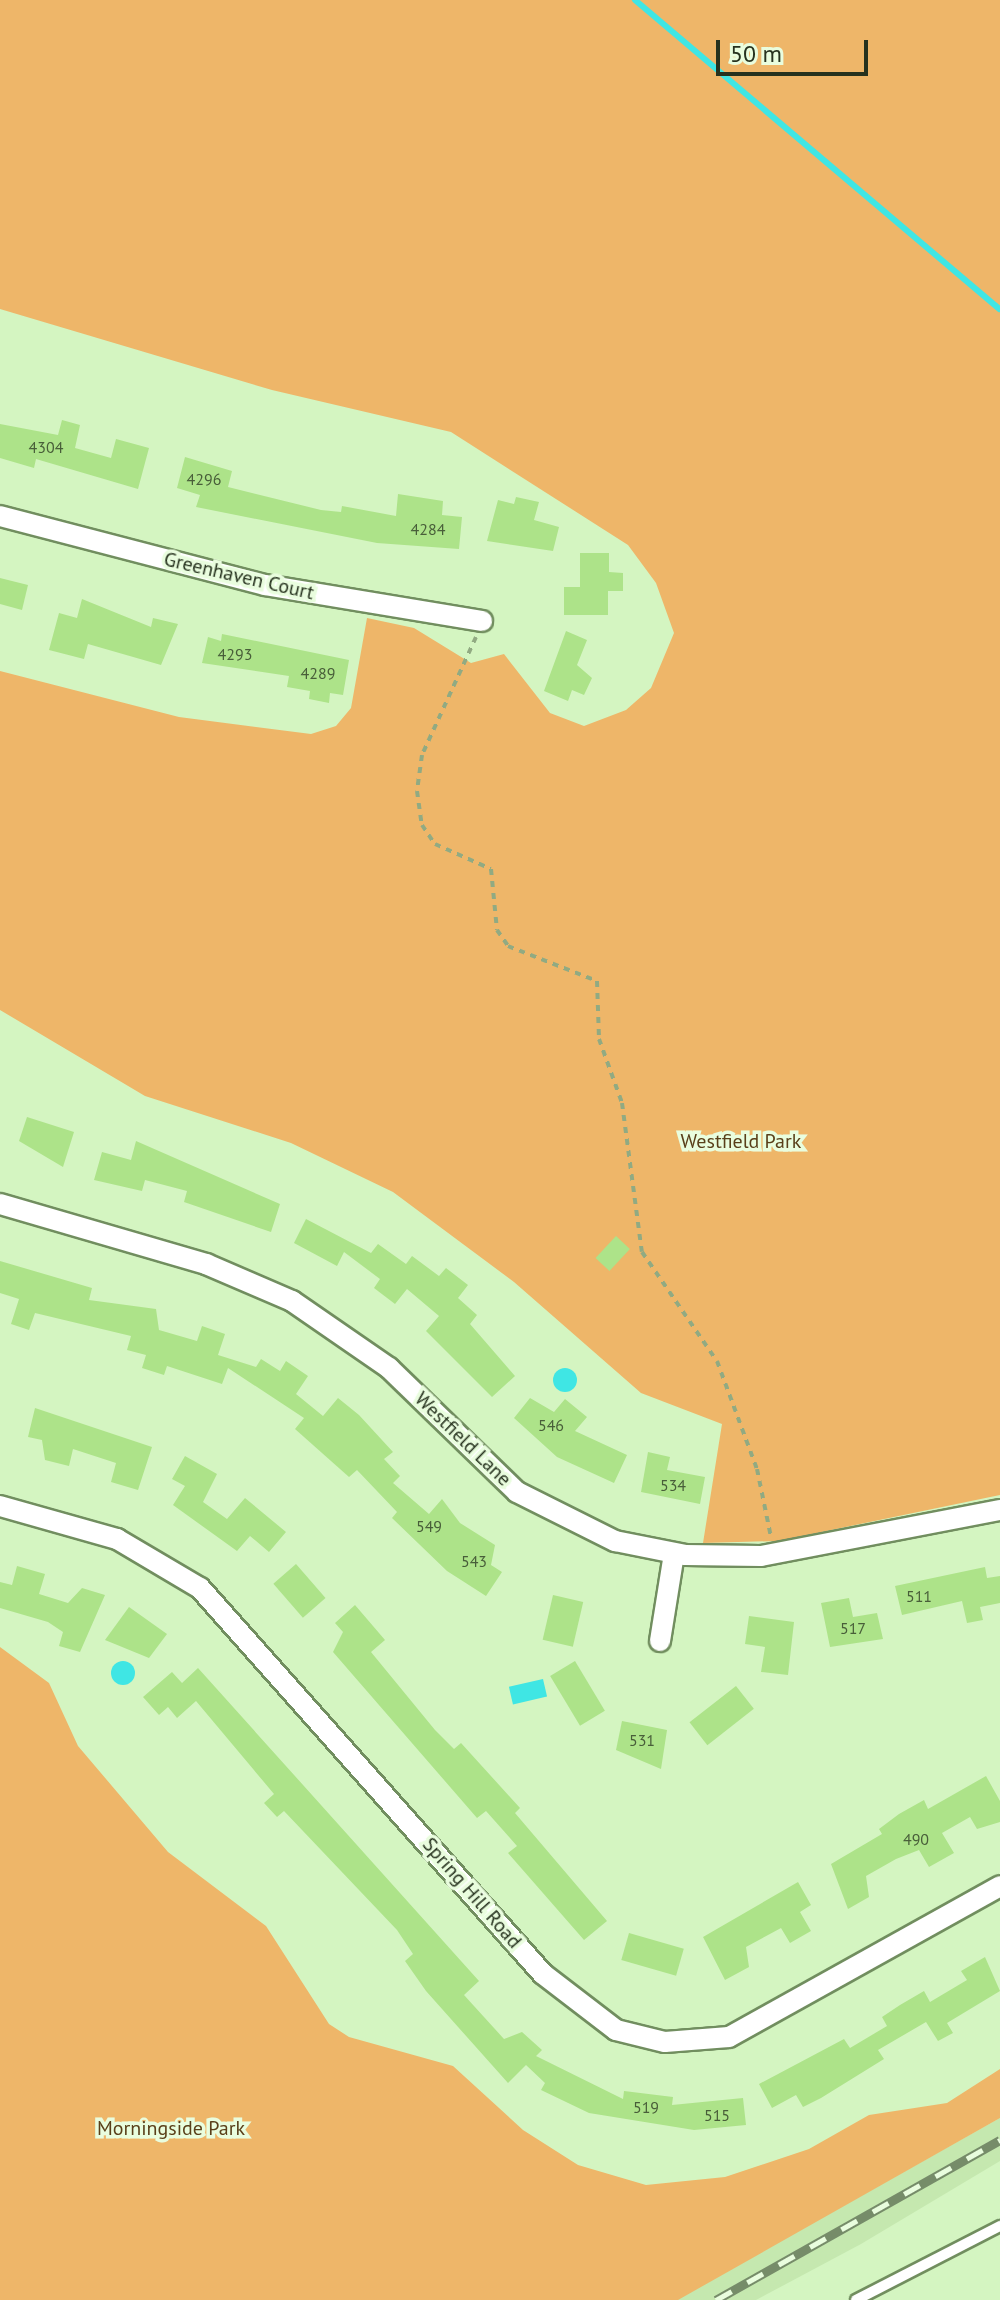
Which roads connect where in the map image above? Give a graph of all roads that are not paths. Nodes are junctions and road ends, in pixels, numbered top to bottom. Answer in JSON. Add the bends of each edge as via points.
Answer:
{"nodes":[{"id":1,"x":0,"y":516,"type":"edge"},
{"id":2,"x":482,"y":621,"type":"road end"},
{"id":3,"x":0,"y":1204,"type":"edge"},
{"id":4,"x":0,"y":1506,"type":"edge"},
{"id":5,"x":1000,"y":1510,"type":"edge"},
{"id":6,"x":674,"y":1554,"type":"junction"},
{"id":7,"x":660,"y":1641,"type":"dead end"},
{"id":8,"x":1000,"y":1886,"type":"edge"},
{"id":9,"x":1000,"y":2226,"type":"edge"},
{"id":10,"x":856,"y":2300,"type":"edge"}],
"edges":[{"from":1,"to":2,"type":"street","name":"Greenhaven Court","via":[[265,585]]},
{"from":3,"to":6,"type":"street","name":"Westfield Lane","via":[[206,1264],[276,1293],[378,1358],[529,1500],[604,1538]]},
{"from":4,"to":8,"type":"street","name":"Spring Hill Road","via":[[117,1539],[200,1588],[543,1974],[616,2030],[665,2042],[729,2037]]},
{"from":5,"to":6,"type":"street","name":"Westfield Lane","via":[[773,1555]]},
{"from":6,"to":7,"type":"street"},
{"from":9,"to":10,"type":"lane"}]}
